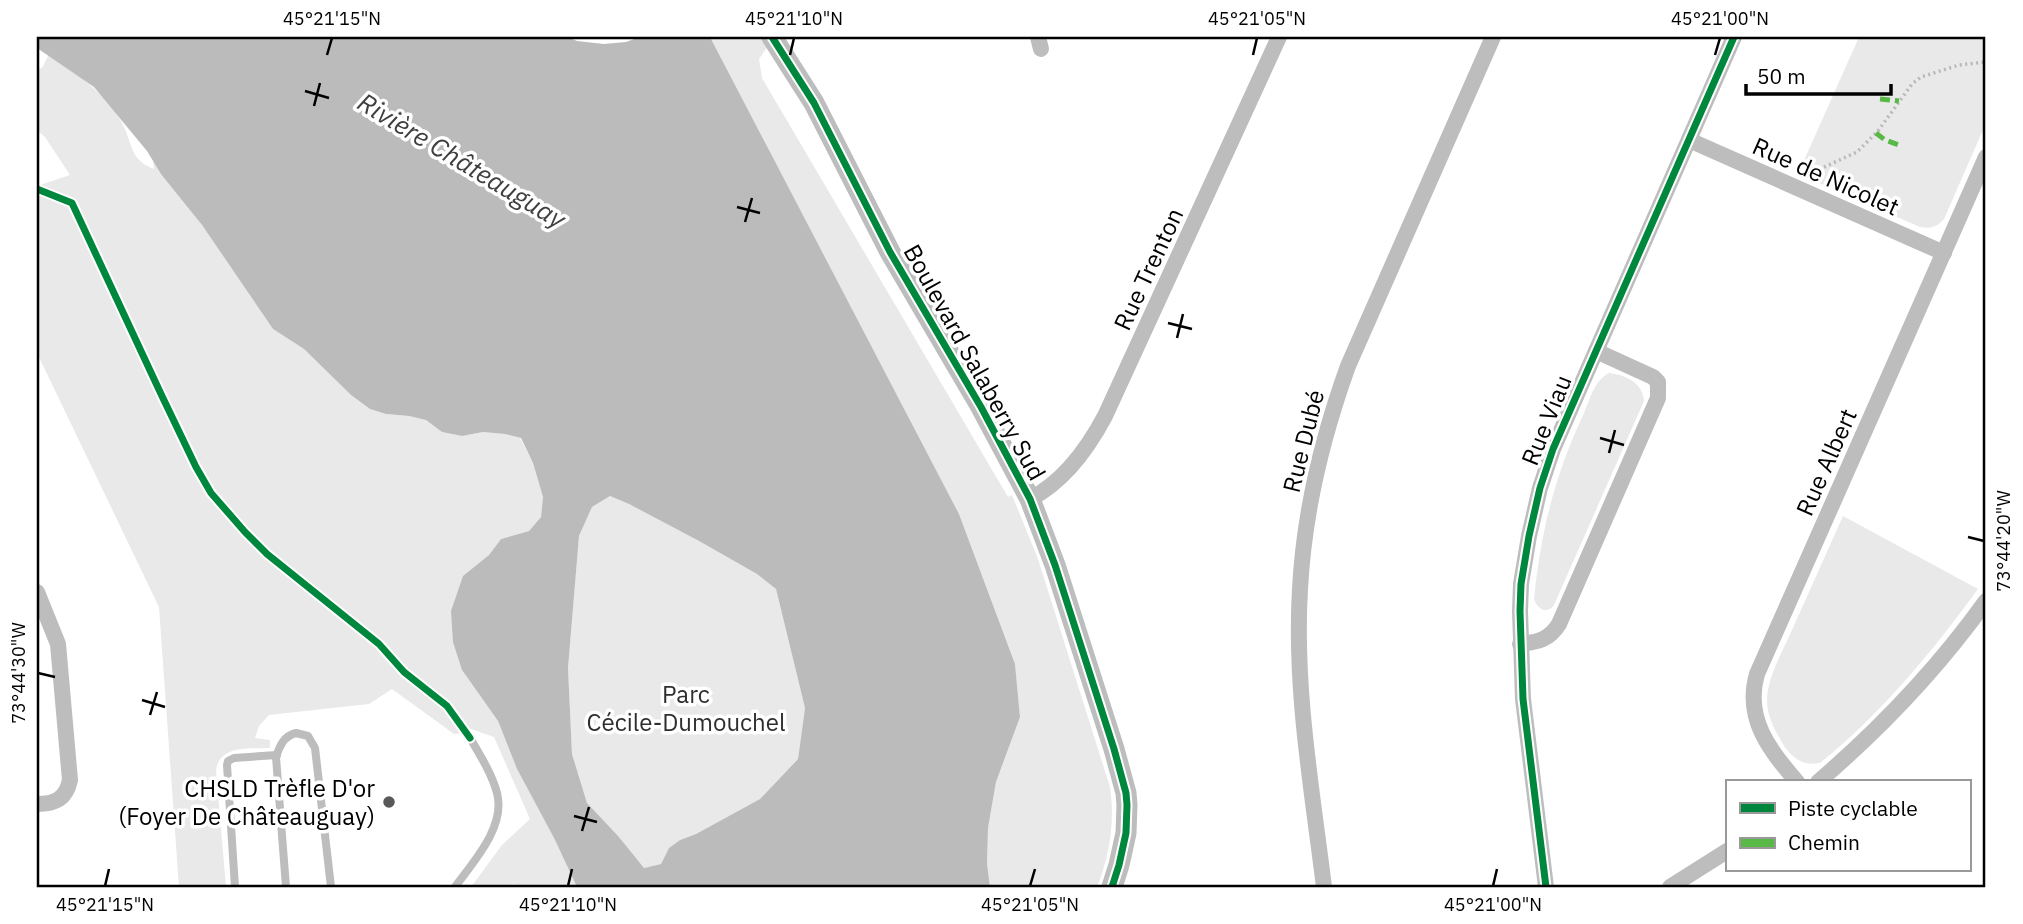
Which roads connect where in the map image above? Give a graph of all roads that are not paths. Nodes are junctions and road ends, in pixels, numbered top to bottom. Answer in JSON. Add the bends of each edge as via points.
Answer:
{"nodes":[{"id":1,"x":772,"y":37,"type":"edge"},
{"id":2,"x":1279,"y":37,"type":"edge"},
{"id":3,"x":1493,"y":37,"type":"edge"},
{"id":4,"x":1734,"y":37,"type":"edge"},
{"id":5,"x":1689,"y":140,"type":"junction"},
{"id":6,"x":1986,"y":158,"type":"edge"},
{"id":7,"x":1944,"y":253,"type":"junction"},
{"id":8,"x":1596,"y":351,"type":"junction"},
{"id":9,"x":1030,"y":499,"type":"junction"},
{"id":10,"x":1986,"y":601,"type":"edge"},
{"id":11,"x":39,"y":602,"type":"edge"},
{"id":12,"x":1520,"y":644,"type":"junction"},
{"id":13,"x":470,"y":738,"type":"dead end"},
{"id":14,"x":277,"y":755,"type":"junction"},
{"id":15,"x":1795,"y":780,"type":"edge"},
{"id":16,"x":1820,"y":780,"type":"edge"},
{"id":17,"x":37,"y":804,"type":"edge"},
{"id":18,"x":1726,"y":852,"type":"edge"},
{"id":19,"x":234,"y":887,"type":"edge"},
{"id":20,"x":286,"y":887,"type":"edge"},
{"id":21,"x":331,"y":887,"type":"edge"},
{"id":22,"x":455,"y":887,"type":"edge"},
{"id":23,"x":1112,"y":887,"type":"edge"},
{"id":24,"x":1324,"y":887,"type":"edge"},
{"id":25,"x":1546,"y":887,"type":"edge"},
{"id":26,"x":1670,"y":887,"type":"edge"}],
"edges":[{"from":1,"to":9,"type":"street","name":"Boulevard Salaberry Sud","via":[[814,103],[890,252]]},
{"from":2,"to":9,"type":"street","name":"Rue Trenton","via":[[1105,416],[1066,471]]},
{"from":3,"to":24,"type":"street","name":"Rue Dubé","via":[[1352,356],[1331,412],[1312,492],[1300,592],[1300,661]]},
{"from":4,"to":5,"type":"street","name":"Rue Viau"},
{"from":5,"to":7,"type":"street","name":"Rue de Nicolet"},
{"from":5,"to":8,"type":"street","name":"Rue Viau"},
{"from":6,"to":7,"type":"street","name":"Rue Albert"},
{"from":7,"to":15,"type":"street","name":"Rue Albert","via":[[1754,685],[1760,730]]},
{"from":8,"to":12,"type":"street","name":"Rue Viau","via":[[1540,488],[1524,558]]},
{"from":8,"to":12,"type":"street","name":"Rue Viau","via":[[1653,377],[1658,382],[1658,398],[1559,624],[1541,641]]},
{"from":9,"to":23,"type":"street","name":"Boulevard Salaberry Sud","via":[[1126,793],[1126,833]]},
{"from":10,"to":16,"type":"street","via":[[1906,698]]},
{"from":11,"to":17,"type":"street","via":[[58,643],[70,780],[62,797]]},
{"from":12,"to":25,"type":"street","name":"Rue Viau"},
{"from":13,"to":22,"type":"lane","via":[[499,802],[489,837]]},
{"from":14,"to":19,"type":"lane","via":[[234,758],[226,765]]},
{"from":14,"to":20,"type":"lane"},
{"from":14,"to":21,"type":"lane","via":[[285,738],[296,733],[308,736],[315,748]]},
{"from":18,"to":26,"type":"street"}]}
